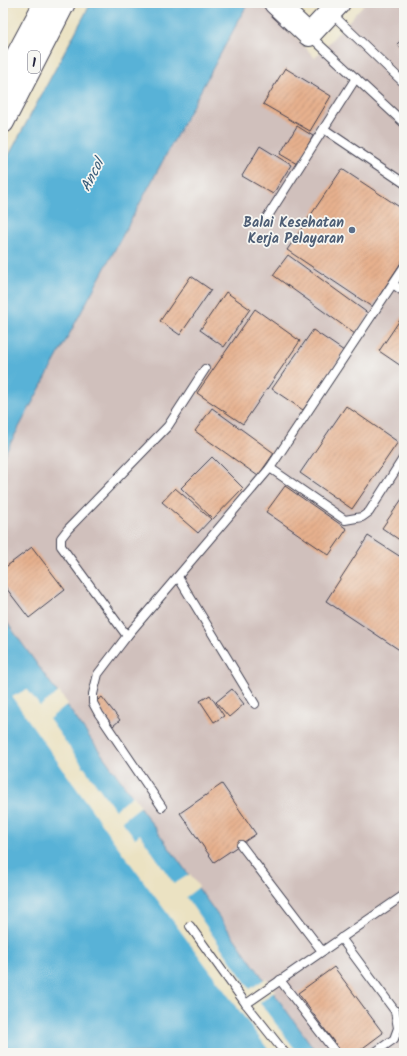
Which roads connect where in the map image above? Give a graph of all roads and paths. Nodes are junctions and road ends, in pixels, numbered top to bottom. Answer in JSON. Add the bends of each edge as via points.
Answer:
{"nodes":[{"id":1,"x":45,"y":3,"type":"edge"},
{"id":2,"x":64,"y":3,"type":"edge"},
{"id":3,"x":284,"y":6,"type":"edge"},
{"id":4,"x":330,"y":6,"type":"edge"},
{"id":5,"x":309,"y":35,"type":"junction"},
{"id":6,"x":356,"y":78,"type":"junction"},
{"id":7,"x":3,"y":82,"type":"edge"},
{"id":8,"x":404,"y":83,"type":"edge"},
{"id":9,"x":3,"y":122,"type":"edge"},
{"id":10,"x":404,"y":123,"type":"edge"},
{"id":11,"x":324,"y":128,"type":"junction"},
{"id":12,"x":404,"y":183,"type":"edge"},
{"id":13,"x":266,"y":219,"type":"dead end"},
{"id":14,"x":404,"y":267,"type":"edge"},
{"id":15,"x":393,"y":284,"type":"junction"},
{"id":16,"x":404,"y":292,"type":"edge"},
{"id":17,"x":203,"y":372,"type":"dead end"},
{"id":18,"x":404,"y":457,"type":"edge"},
{"id":19,"x":270,"y":468,"type":"junction"},
{"id":20,"x":178,"y":577,"type":"junction"},
{"id":21,"x":127,"y":636,"type":"junction"},
{"id":22,"x":254,"y":704,"type":"dead end"},
{"id":23,"x":162,"y":807,"type":"dead end"},
{"id":24,"x":241,"y":845,"type":"dead end"},
{"id":25,"x":404,"y":895,"type":"edge"},
{"id":26,"x":190,"y":926,"type":"dead end"},
{"id":27,"x":341,"y":938,"type":"junction"},
{"id":28,"x":322,"y":951,"type":"junction"},
{"id":29,"x":280,"y":980,"type":"junction"},
{"id":30,"x":246,"y":1004,"type":"junction"},
{"id":31,"x":285,"y":1053,"type":"edge"},
{"id":32,"x":336,"y":1053,"type":"edge"},
{"id":33,"x":374,"y":1053,"type":"edge"}],
"edges":[{"from":1,"to":7,"type":"highway","number":"1"},
{"from":2,"to":9,"type":"highway","number":"1"},
{"from":3,"to":5,"type":"highway"},
{"from":4,"to":5,"type":"highway"},
{"from":4,"to":8,"type":"lane"},
{"from":5,"to":6,"type":"lane"},
{"from":6,"to":10,"type":"lane"},
{"from":6,"to":11,"type":"lane"},
{"from":11,"to":12,"type":"lane"},
{"from":11,"to":13,"type":"lane"},
{"from":14,"to":15,"type":"lane"},
{"from":15,"to":16,"type":"lane"},
{"from":15,"to":19,"type":"lane"},
{"from":17,"to":21,"type":"lane","via":[[168,426],[61,538],[60,543]]},
{"from":18,"to":19,"type":"lane","via":[[370,512],[353,520],[345,520]]},
{"from":19,"to":20,"type":"lane"},
{"from":20,"to":21,"type":"lane"},
{"from":20,"to":22,"type":"lane"},
{"from":21,"to":23,"type":"lane","via":[[98,674],[93,703],[127,758]]},
{"from":24,"to":28,"type":"lane"},
{"from":25,"to":27,"type":"lane"},
{"from":26,"to":30,"type":"lane"},
{"from":27,"to":28,"type":"lane"},
{"from":27,"to":33,"type":"lane","via":[[395,1011],[398,1028],[394,1038]]},
{"from":28,"to":29,"type":"lane"},
{"from":29,"to":30,"type":"lane"},
{"from":29,"to":32,"type":"lane"},
{"from":30,"to":31,"type":"lane"}]}
